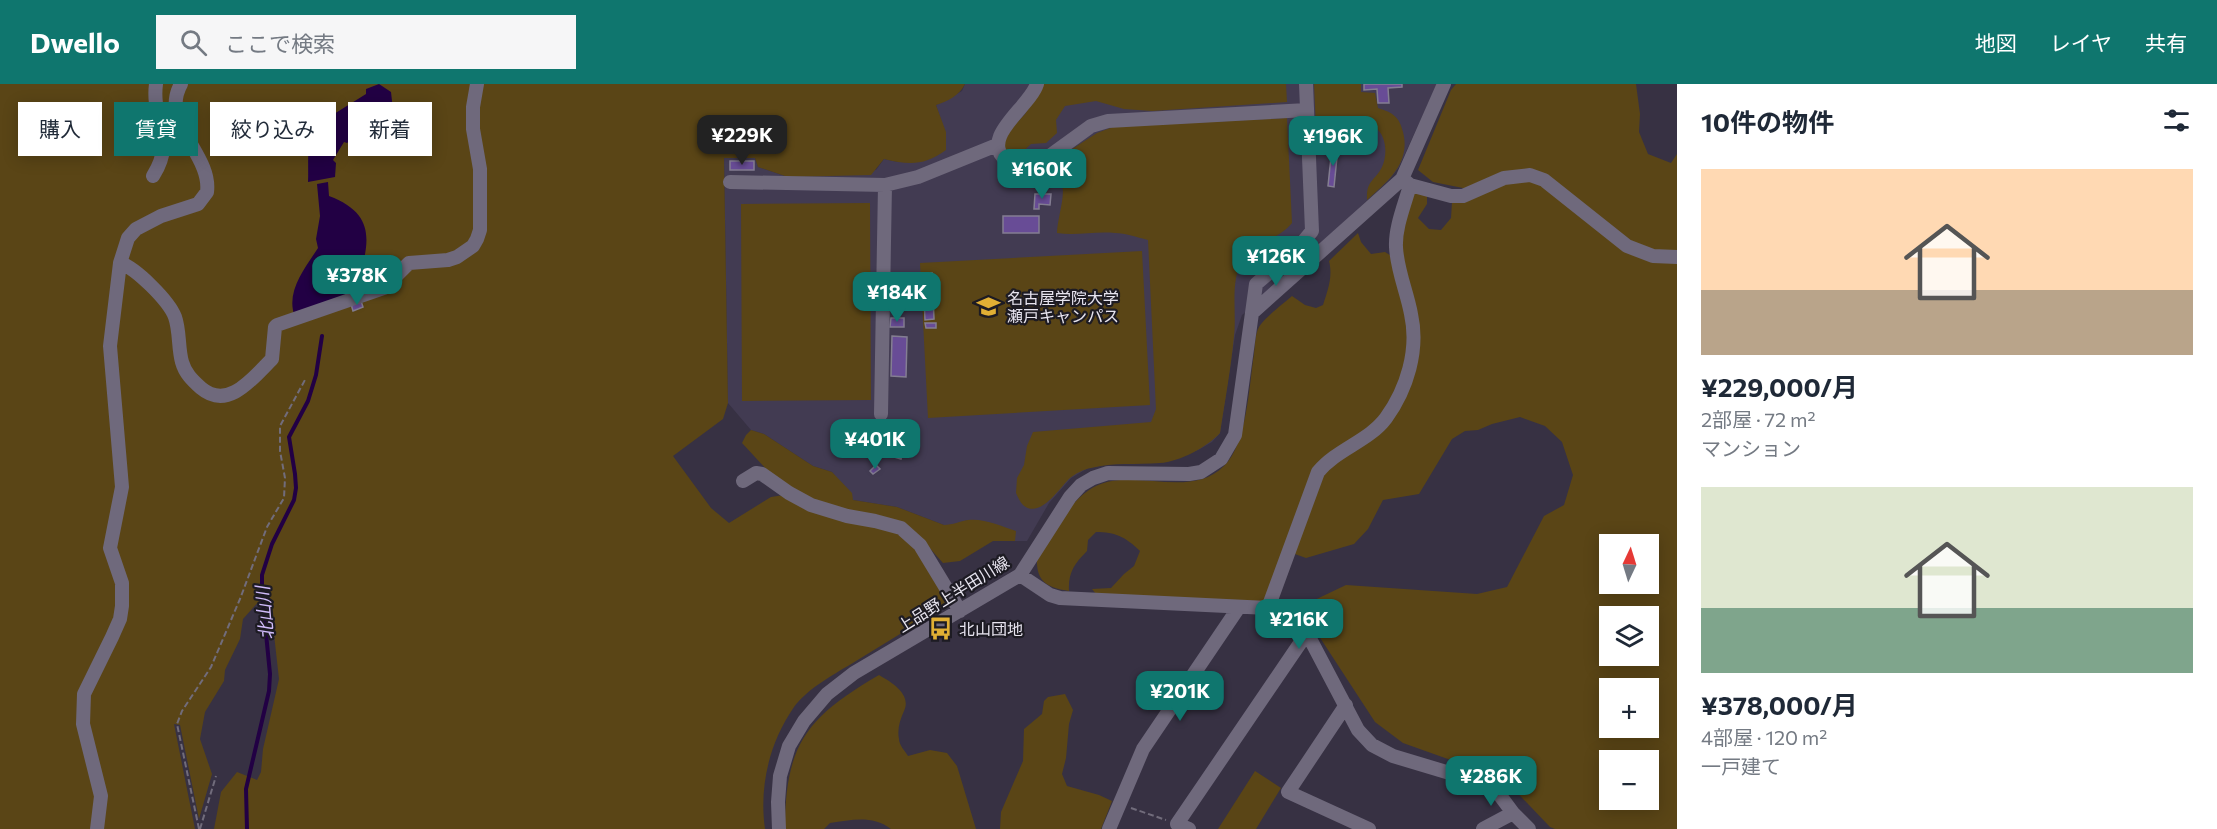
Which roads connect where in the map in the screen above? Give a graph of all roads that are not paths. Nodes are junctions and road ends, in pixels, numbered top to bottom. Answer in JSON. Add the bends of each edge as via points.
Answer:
{"nodes":[{"id":1,"x":156,"y":84,"type":"edge"},
{"id":2,"x":181,"y":84,"type":"edge"},
{"id":3,"x":477,"y":84,"type":"edge"},
{"id":4,"x":1037,"y":84,"type":"edge"},
{"id":5,"x":1306,"y":84,"type":"edge"},
{"id":6,"x":1444,"y":84,"type":"edge"},
{"id":7,"x":1307,"y":110,"type":"junction"},
{"id":8,"x":997,"y":145,"type":"junction"},
{"id":9,"x":153,"y":176,"type":"dead end"},
{"id":10,"x":730,"y":182,"type":"dead end"},
{"id":11,"x":1406,"y":182,"type":"junction"},
{"id":12,"x":885,"y":186,"type":"junction"},
{"id":13,"x":1298,"y":248,"type":"junction"},
{"id":14,"x":1677,"y":257,"type":"edge"},
{"id":15,"x":1310,"y":261,"type":"junction"},
{"id":16,"x":120,"y":263,"type":"junction"},
{"id":17,"x":1252,"y":313,"type":"junction"},
{"id":18,"x":880,"y":414,"type":"dead end"},
{"id":19,"x":743,"y":481,"type":"dead end"},
{"id":20,"x":1020,"y":575,"type":"junction"},
{"id":21,"x":1239,"y":607,"type":"junction"},
{"id":22,"x":1268,"y":608,"type":"junction"},
{"id":23,"x":960,"y":611,"type":"junction"},
{"id":24,"x":1307,"y":633,"type":"junction"},
{"id":25,"x":1346,"y":705,"type":"junction"},
{"id":26,"x":1513,"y":813,"type":"junction"},
{"id":27,"x":1183,"y":826,"type":"edge"},
{"id":28,"x":97,"y":829,"type":"edge"},
{"id":29,"x":779,"y":829,"type":"edge"},
{"id":30,"x":1110,"y":829,"type":"edge"},
{"id":31,"x":1369,"y":829,"type":"edge"},
{"id":32,"x":1483,"y":829,"type":"edge"},
{"id":33,"x":1529,"y":829,"type":"edge"}],
"edges":[{"from":1,"to":9,"type":"street","via":[[154,95],[164,132],[164,153]]},
{"from":2,"to":16,"type":"street","via":[[177,113],[204,170],[207,192],[198,204],[136,229],[128,238]]},
{"from":3,"to":16,"type":"street","via":[[473,129],[480,169],[480,230],[473,246],[448,260],[409,263],[384,288],[277,325],[272,359],[237,392],[216,396],[189,377],[179,351],[172,310],[131,267]]},
{"from":4,"to":8,"type":"street","via":[[1029,100],[1002,130]]},
{"from":5,"to":7,"type":"street"},
{"from":6,"to":11,"type":"street"},
{"from":7,"to":8,"type":"street","via":[[1108,121],[1091,126],[1033,168],[1024,169],[1008,162]]},
{"from":7,"to":13,"type":"street","via":[[1312,231]]},
{"from":8,"to":12,"type":"street"},
{"from":10,"to":12,"type":"street"},
{"from":11,"to":14,"type":"street","via":[[1463,196],[1504,178],[1530,175],[1544,180],[1628,246],[1653,256]]},
{"from":11,"to":15,"type":"street"},
{"from":11,"to":22,"type":"street","via":[[1396,244],[1412,317],[1413,356],[1408,374],[1384,421],[1328,460],[1318,472]]},
{"from":12,"to":18,"type":"street"},
{"from":13,"to":15,"type":"street"},
{"from":13,"to":17,"type":"street","name":"上品野上半田川線","via":[[1256,284]]},
{"from":15,"to":17,"type":"street"},
{"from":16,"to":28,"type":"street","via":[[110,346],[122,488],[110,548],[122,584],[122,606],[120,619],[82,704],[101,796]]},
{"from":17,"to":20,"type":"street","name":"上品野上半田川線","via":[[1234,435],[1221,459],[1201,472],[1108,473],[1080,485]]},
{"from":19,"to":23,"type":"street","via":[[756,473],[762,474],[811,505],[901,528],[920,545]]},
{"from":20,"to":21,"type":"street","via":[[1060,598]]},
{"from":20,"to":23,"type":"street","name":"上品野上半田川線"},
{"from":21,"to":22,"type":"street"},
{"from":21,"to":30,"type":"street","via":[[1143,749]]},
{"from":22,"to":24,"type":"street","via":[[1294,617]]},
{"from":23,"to":29,"type":"street","name":"上品野上半田川線","via":[[854,673],[827,694],[804,721],[789,746],[780,776]]},
{"from":24,"to":25,"type":"street"},
{"from":24,"to":27,"type":"street"},
{"from":25,"to":26,"type":"street","via":[[1358,730],[1372,745],[1393,756],[1493,786]]},
{"from":25,"to":31,"type":"street","via":[[1288,792]]},
{"from":26,"to":32,"type":"street"},
{"from":26,"to":33,"type":"street"}]}
